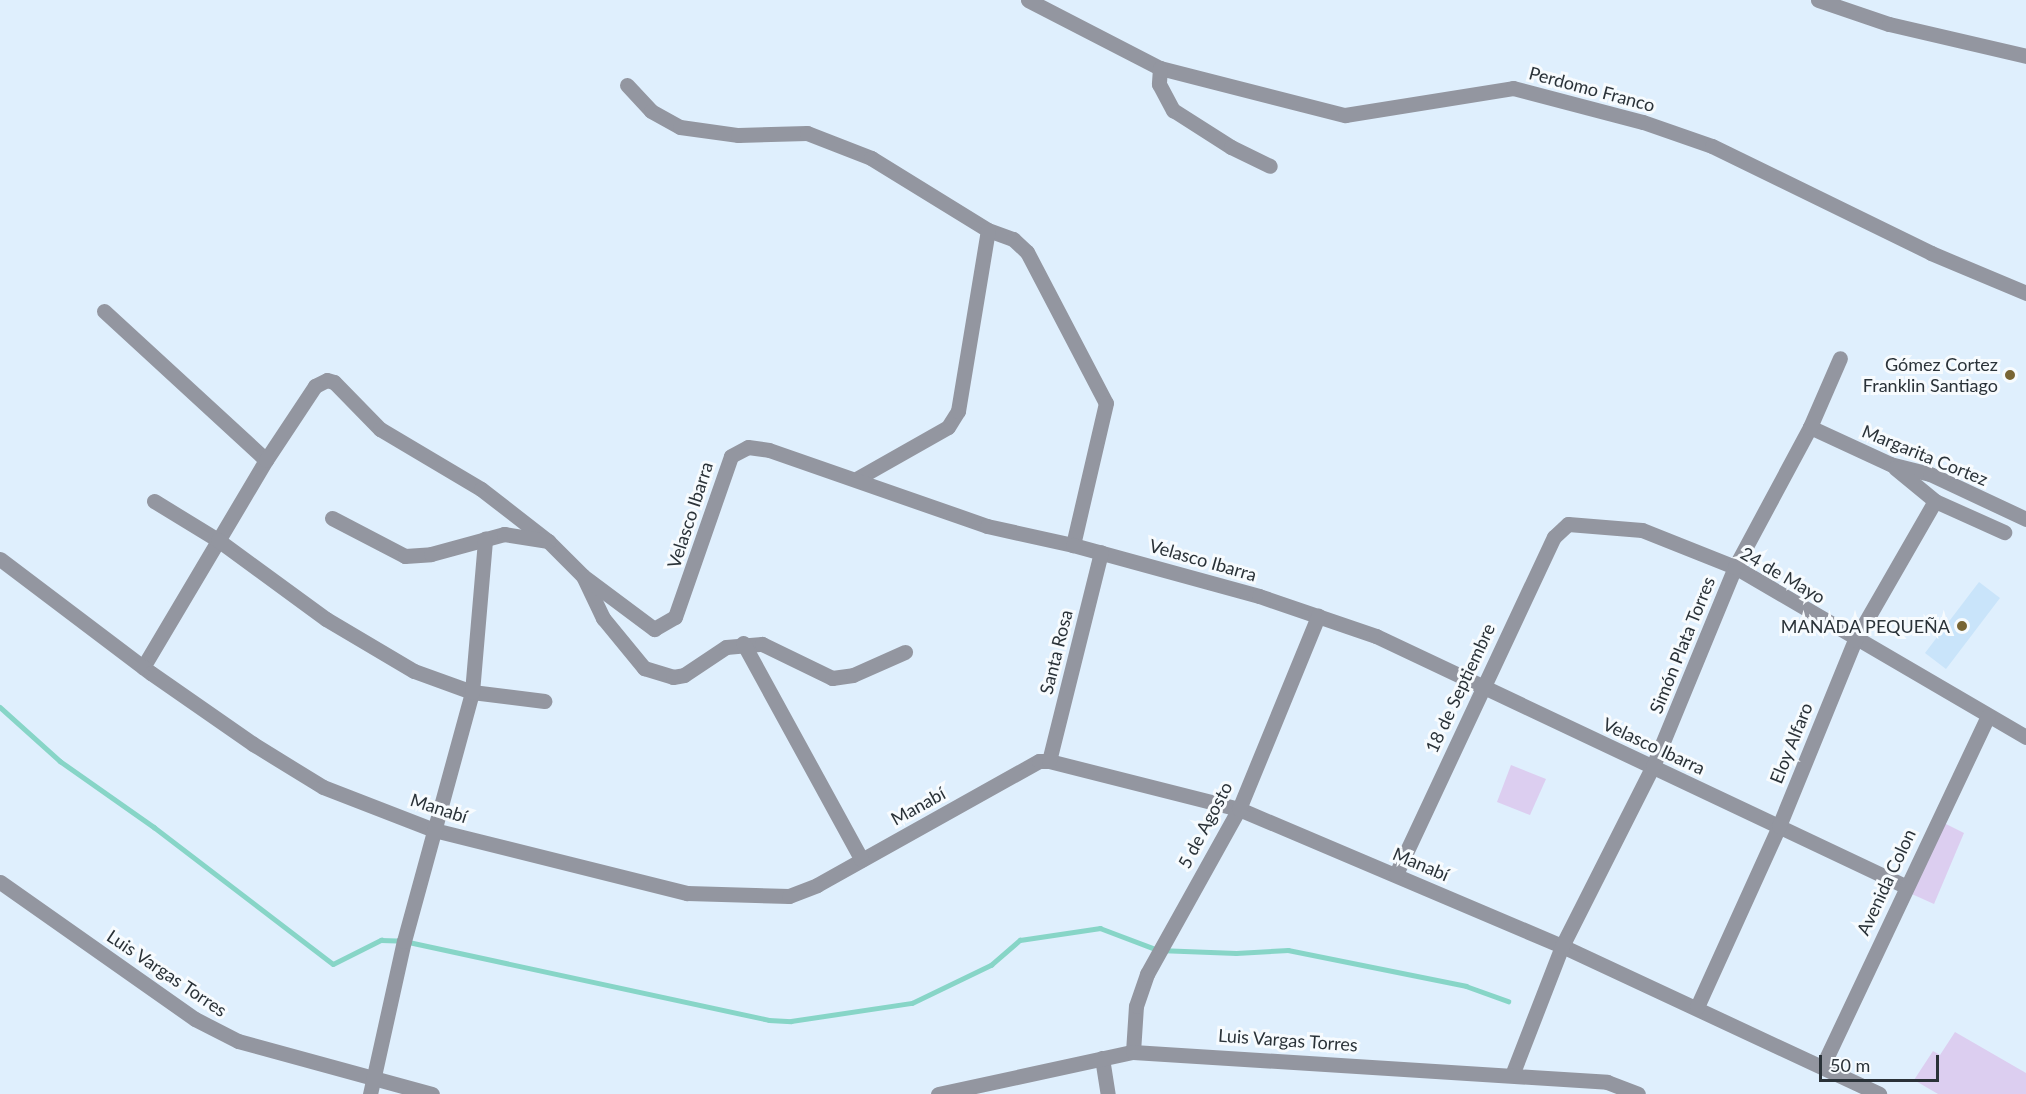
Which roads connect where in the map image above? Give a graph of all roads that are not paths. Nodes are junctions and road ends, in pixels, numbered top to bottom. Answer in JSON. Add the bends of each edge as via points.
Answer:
{"nodes":[{"id":1,"x":1028,"y":0,"type":"edge"},
{"id":2,"x":1818,"y":0,"type":"edge"},
{"id":3,"x":2026,"y":56,"type":"edge"},
{"id":4,"x":1160,"y":68,"type":"junction"},
{"id":5,"x":627,"y":85,"type":"dead end"},
{"id":6,"x":1270,"y":166,"type":"dead end"},
{"id":7,"x":988,"y":230,"type":"junction"},
{"id":8,"x":2026,"y":293,"type":"edge"},
{"id":9,"x":104,"y":311,"type":"dead end"},
{"id":10,"x":1840,"y":358,"type":"dead end"},
{"id":11,"x":1810,"y":427,"type":"junction"},
{"id":12,"x":266,"y":460,"type":"junction"},
{"id":13,"x":1890,"y":464,"type":"junction"},
{"id":14,"x":858,"y":478,"type":"junction"},
{"id":15,"x":154,"y":501,"type":"dead end"},
{"id":16,"x":1935,"y":501,"type":"junction"},
{"id":17,"x":332,"y":518,"type":"dead end"},
{"id":18,"x":2026,"y":519,"type":"edge"},
{"id":19,"x":1568,"y":524,"type":"joint"},
{"id":20,"x":2004,"y":532,"type":"dead end"},
{"id":21,"x":485,"y":539,"type":"junction"},
{"id":22,"x":218,"y":540,"type":"junction"},
{"id":23,"x":548,"y":541,"type":"junction"},
{"id":24,"x":1073,"y":545,"type":"junction"},
{"id":25,"x":1101,"y":552,"type":"junction"},
{"id":26,"x":0,"y":559,"type":"edge"},
{"id":27,"x":1735,"y":567,"type":"junction"},
{"id":28,"x":583,"y":576,"type":"junction"},
{"id":29,"x":1318,"y":616,"type":"junction"},
{"id":30,"x":1855,"y":640,"type":"junction"},
{"id":31,"x":743,"y":643,"type":"junction"},
{"id":32,"x":904,"y":652,"type":"dead end"},
{"id":33,"x":143,"y":668,"type":"junction"},
{"id":34,"x":1482,"y":686,"type":"junction"},
{"id":35,"x":472,"y":692,"type":"junction"},
{"id":36,"x":544,"y":701,"type":"dead end"},
{"id":37,"x":1988,"y":716,"type":"junction"},
{"id":38,"x":2025,"y":734,"type":"edge"},
{"id":39,"x":1049,"y":761,"type":"junction"},
{"id":40,"x":1653,"y":766,"type":"junction"},
{"id":41,"x":1239,"y":809,"type":"junction"},
{"id":42,"x":1779,"y":826,"type":"junction"},
{"id":43,"x":434,"y":830,"type":"junction"},
{"id":44,"x":862,"y":860,"type":"junction"},
{"id":45,"x":1396,"y":874,"type":"junction"},
{"id":46,"x":0,"y":882,"type":"edge"},
{"id":47,"x":1905,"y":886,"type":"junction"},
{"id":48,"x":1562,"y":946,"type":"junction"},
{"id":49,"x":1697,"y":1008,"type":"junction"},
{"id":50,"x":1133,"y":1052,"type":"junction"},
{"id":51,"x":1102,"y":1058,"type":"junction"},
{"id":52,"x":1823,"y":1065,"type":"junction"},
{"id":53,"x":1512,"y":1075,"type":"junction"},
{"id":54,"x":371,"y":1087,"type":"edge"},
{"id":55,"x":1852,"y":1088,"type":"edge"},
{"id":56,"x":432,"y":1094,"type":"edge"},
{"id":57,"x":938,"y":1094,"type":"edge"},
{"id":58,"x":1108,"y":1094,"type":"edge"},
{"id":59,"x":1638,"y":1094,"type":"edge"},
{"id":60,"x":1879,"y":1094,"type":"edge"}],
"edges":[{"from":1,"to":4,"type":"street","name":"Perdomo Franco"},
{"from":2,"to":3,"type":"street","via":[[1889,24]]},
{"from":4,"to":6,"type":"street","via":[[1158,84],[1173,110]]},
{"from":4,"to":8,"type":"street","name":"Perdomo Franco","via":[[1345,115],[1513,88],[1643,122],[1712,146],[1931,253]]},
{"from":5,"to":7,"type":"street","via":[[651,111],[680,127],[738,135],[807,133],[871,158]]},
{"from":7,"to":14,"type":"street","via":[[958,411],[948,427]]},
{"from":7,"to":24,"type":"street","via":[[1013,239],[1028,252],[1105,397],[1105,415]]},
{"from":9,"to":12,"type":"street"},
{"from":10,"to":11,"type":"street","name":"Simón Plata Torres"},
{"from":11,"to":13,"type":"street","name":"Margarita Cortez"},
{"from":11,"to":27,"type":"street","name":"Simón Plata Torres"},
{"from":12,"to":22,"type":"street"},
{"from":12,"to":23,"type":"street","via":[[315,386],[327,380],[334,382],[380,429],[481,489]]},
{"from":13,"to":16,"type":"street"},
{"from":13,"to":18,"type":"street","name":"Margarita Cortez","via":[[1930,474]]},
{"from":14,"to":24,"type":"street","name":"Velasco Ibarra","via":[[987,526]]},
{"from":14,"to":28,"type":"street","name":"Velasco Ibarra","via":[[769,450],[748,447],[731,456],[675,617],[654,629]]},
{"from":15,"to":22,"type":"street"},
{"from":16,"to":20,"type":"street"},
{"from":16,"to":30,"type":"street","name":"Eloy Alfaro"},
{"from":17,"to":21,"type":"street","via":[[405,556],[431,554]]},
{"from":19,"to":27,"type":"street","name":"24 de Mayo","via":[[1642,530]]},
{"from":19,"to":34,"type":"street","name":"18 de Septiembre","via":[[1554,537]]},
{"from":21,"to":23,"type":"street","via":[[504,534]]},
{"from":21,"to":35,"type":"street"},
{"from":22,"to":33,"type":"street"},
{"from":22,"to":35,"type":"street","via":[[326,619],[414,671]]},
{"from":23,"to":28,"type":"street"},
{"from":24,"to":25,"type":"street","name":"Velasco Ibarra"},
{"from":25,"to":29,"type":"street","name":"Velasco Ibarra"},
{"from":25,"to":39,"type":"street","name":"Santa Rosa"},
{"from":26,"to":33,"type":"street","name":"Manabí"},
{"from":27,"to":30,"type":"street","name":"24 de Mayo"},
{"from":27,"to":40,"type":"street","name":"Simón Plata Torres"},
{"from":28,"to":31,"type":"street","via":[[603,618],[632,657],[656,673],[684,675],[726,647]]},
{"from":29,"to":34,"type":"street","name":"Velasco Ibarra","via":[[1376,636]]},
{"from":29,"to":41,"type":"street","name":"5 de Agosto"},
{"from":30,"to":37,"type":"street","name":"24 de Mayo"},
{"from":30,"to":42,"type":"street","name":"Eloy Alfaro"},
{"from":31,"to":32,"type":"street","via":[[778,649],[832,678],[852,675]]},
{"from":31,"to":44,"type":"street"},
{"from":33,"to":43,"type":"street","name":"Manabí","via":[[323,787]]},
{"from":34,"to":40,"type":"street","name":"Velasco Ibarra"},
{"from":34,"to":45,"type":"street","name":"18 de Septiembre"},
{"from":35,"to":36,"type":"street"},
{"from":35,"to":43,"type":"street"},
{"from":37,"to":38,"type":"street","name":"24 de Mayo"},
{"from":37,"to":47,"type":"street","name":"Avenida Colon"},
{"from":39,"to":41,"type":"street","name":"Manabí"},
{"from":39,"to":44,"type":"street","name":"Manabí","via":[[1039,761]]},
{"from":40,"to":42,"type":"street","name":"Velasco Ibarra"},
{"from":40,"to":48,"type":"street","name":"Simón Plata Torres"},
{"from":41,"to":45,"type":"street","name":"Manabí"},
{"from":41,"to":50,"type":"street","name":"5 de Agosto","via":[[1147,974],[1136,1006]]},
{"from":42,"to":47,"type":"street","name":"Velasco Ibarra"},
{"from":42,"to":49,"type":"street","name":"Eloy Alfaro"},
{"from":43,"to":44,"type":"street","name":"Manabí","via":[[687,893],[789,896]]},
{"from":43,"to":54,"type":"street"},
{"from":45,"to":48,"type":"street","name":"Manabí"},
{"from":46,"to":54,"type":"street","name":"Luis Vargas Torres","via":[[195,1019],[238,1041]]},
{"from":47,"to":52,"type":"street","name":"Avenida Colon"},
{"from":48,"to":49,"type":"street","name":"Manabí"},
{"from":48,"to":53,"type":"street","name":"Simón Plata Torres"},
{"from":49,"to":52,"type":"street","name":"Manabí"},
{"from":50,"to":51,"type":"street","name":"Luis Vargas Torres"},
{"from":50,"to":53,"type":"street","name":"Luis Vargas Torres"},
{"from":51,"to":57,"type":"street","name":"Luis Vargas Torres"},
{"from":51,"to":58,"type":"street"},
{"from":52,"to":55,"type":"street","name":"Manabí"},
{"from":53,"to":59,"type":"street","name":"Luis Vargas Torres","via":[[1607,1082]]},
{"from":54,"to":56,"type":"street","name":"Luis Vargas Torres"},
{"from":55,"to":60,"type":"street","name":"Manabí"}]}
